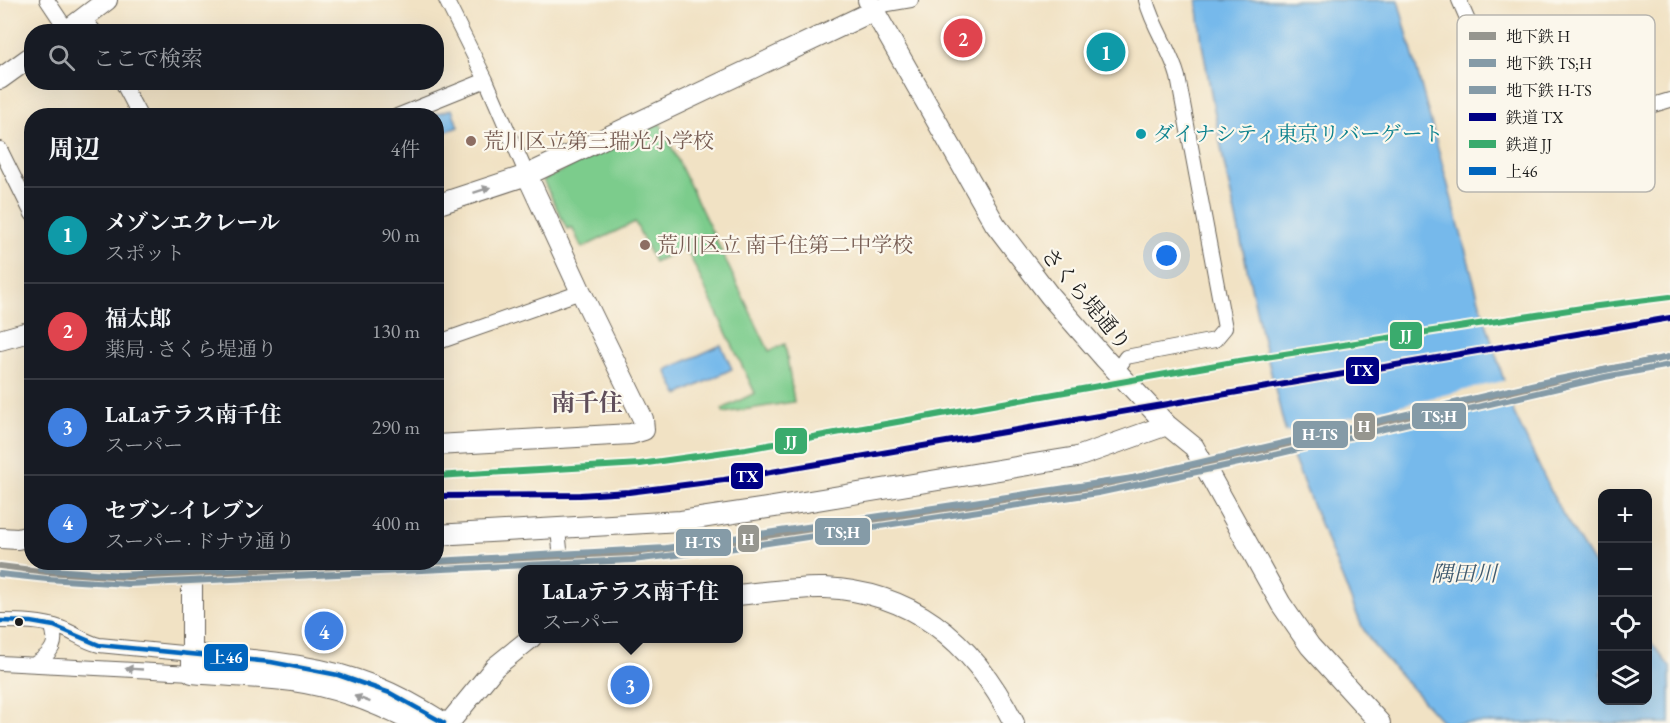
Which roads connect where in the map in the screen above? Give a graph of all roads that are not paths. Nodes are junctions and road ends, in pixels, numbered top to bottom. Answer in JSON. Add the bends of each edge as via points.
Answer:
{"nodes":[{"id":1,"x":47,"y":0,"type":"edge"},
{"id":2,"x":107,"y":0,"type":"edge"},
{"id":3,"x":446,"y":0,"type":"edge"},
{"id":4,"x":910,"y":0,"type":"edge"},
{"id":5,"x":1146,"y":0,"type":"edge"},
{"id":6,"x":1459,"y":0,"type":"edge"},
{"id":7,"x":870,"y":5,"type":"edge"},
{"id":8,"x":1465,"y":15,"type":"edge"},
{"id":9,"x":62,"y":24,"type":"edge"},
{"id":10,"x":90,"y":24,"type":"edge"},
{"id":11,"x":24,"y":62,"type":"edge"},
{"id":12,"x":0,"y":80,"type":"edge"},
{"id":13,"x":486,"y":80,"type":"junction"},
{"id":14,"x":126,"y":90,"type":"edge"},
{"id":15,"x":1670,"y":100,"type":"edge"},
{"id":16,"x":1655,"y":104,"type":"edge"},
{"id":17,"x":136,"y":108,"type":"edge"},
{"id":18,"x":417,"y":108,"type":"edge"},
{"id":19,"x":0,"y":149,"type":"edge"},
{"id":20,"x":527,"y":175,"type":"junction"},
{"id":21,"x":24,"y":198,"type":"edge"},
{"id":22,"x":444,"y":202,"type":"edge"},
{"id":23,"x":581,"y":292,"type":"junction"},
{"id":24,"x":24,"y":333,"type":"edge"},
{"id":25,"x":0,"y":340,"type":"edge"},
{"id":26,"x":444,"y":340,"type":"edge"},
{"id":27,"x":1116,"y":371,"type":"junction"},
{"id":28,"x":1167,"y":425,"type":"junction"},
{"id":29,"x":444,"y":445,"type":"edge"},
{"id":30,"x":558,"y":529,"type":"junction"},
{"id":31,"x":444,"y":535,"type":"edge"},
{"id":32,"x":24,"y":537,"type":"edge"},
{"id":33,"x":0,"y":538,"type":"edge"},
{"id":34,"x":562,"y":565,"type":"edge"},
{"id":35,"x":192,"y":570,"type":"edge"},
{"id":36,"x":743,"y":595,"type":"edge"},
{"id":37,"x":0,"y":621,"type":"edge"},
{"id":38,"x":51,"y":625,"type":"junction"},
{"id":39,"x":526,"y":643,"type":"edge"},
{"id":40,"x":0,"y":663,"type":"edge"},
{"id":41,"x":36,"y":663,"type":"junction"},
{"id":42,"x":192,"y":663,"type":"junction"},
{"id":43,"x":415,"y":723,"type":"edge"},
{"id":44,"x":444,"y":723,"type":"edge"},
{"id":45,"x":449,"y":723,"type":"edge"},
{"id":46,"x":1014,"y":723,"type":"edge"},
{"id":47,"x":1380,"y":723,"type":"edge"}],
"edges":[{"from":1,"to":9,"type":"street"},
{"from":2,"to":10,"type":"street"},
{"from":3,"to":13,"type":"street"},
{"from":4,"to":7,"type":"street"},
{"from":5,"to":27,"type":"street","via":[[1178,77],[1226,328],[1215,340],[1126,357]]},
{"from":6,"to":8,"type":"street"},
{"from":7,"to":20,"type":"street"},
{"from":7,"to":27,"type":"street","name":"さくら堤通り","via":[[995,224],[1050,296]]},
{"from":11,"to":12,"type":"street"},
{"from":13,"to":18,"type":"street"},
{"from":13,"to":20,"type":"street"},
{"from":14,"to":17,"type":"street"},
{"from":15,"to":16,"type":"street"},
{"from":19,"to":21,"type":"street"},
{"from":22,"to":20,"type":"street","one_way":true},
{"from":20,"to":23,"type":"street"},
{"from":23,"to":26,"type":"street"},
{"from":23,"to":29,"type":"street","via":[[643,418],[644,430],[631,434]]},
{"from":24,"to":25,"type":"street"},
{"from":27,"to":28,"type":"street","name":"さくら堤通り"},
{"from":28,"to":30,"type":"street","via":[[1077,457],[681,521]]},
{"from":28,"to":47,"type":"street","name":"さくら堤通り","via":[[1194,447],[1281,604],[1310,646]]},
{"from":30,"to":31,"type":"street"},
{"from":30,"to":34,"type":"street"},
{"from":32,"to":33,"type":"street"},
{"from":35,"to":42,"type":"street"},
{"from":36,"to":46,"type":"street","via":[[803,589],[845,590],[912,611],[937,626],[977,663],[992,681]]},
{"from":37,"to":38,"type":"street"},
{"from":38,"to":41,"type":"street","via":[[55,633],[52,649]]},
{"from":38,"to":42,"type":"street","via":[[85,642]]},
{"from":39,"to":45,"type":"street","via":[[495,667]]},
{"from":40,"to":41,"type":"street"},
{"from":42,"to":41,"type":"street","one_way":true},
{"from":43,"to":42,"type":"street","one_way":true,"via":[[360,698],[312,685]]},
{"from":42,"to":44,"type":"street","via":[[291,665],[326,671],[373,686]]}]}
